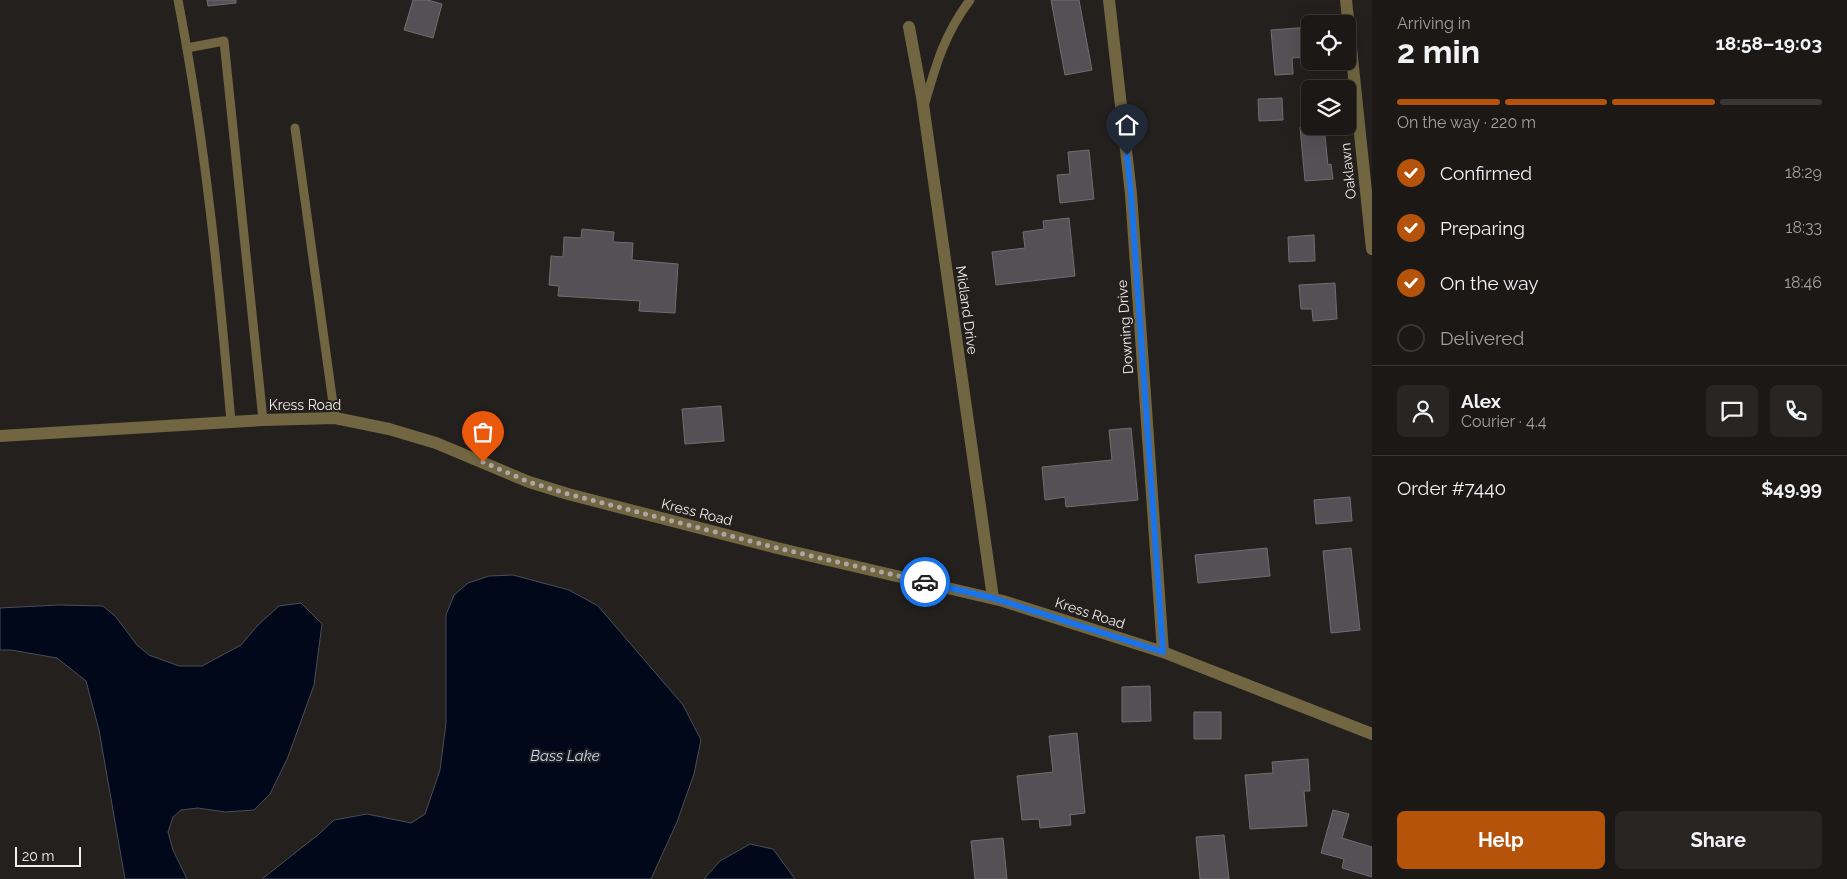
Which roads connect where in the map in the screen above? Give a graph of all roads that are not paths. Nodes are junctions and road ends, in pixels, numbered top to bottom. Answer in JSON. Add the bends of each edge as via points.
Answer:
{"nodes":[{"id":1,"x":178,"y":0,"type":"edge"},
{"id":2,"x":970,"y":0,"type":"edge"},
{"id":3,"x":1109,"y":0,"type":"edge"},
{"id":4,"x":1346,"y":0,"type":"edge"},
{"id":5,"x":909,"y":27,"type":"dead end"},
{"id":6,"x":187,"y":48,"type":"junction"},
{"id":7,"x":923,"y":108,"type":"junction"},
{"id":8,"x":295,"y":128,"type":"dead end"},
{"id":9,"x":1372,"y":249,"type":"edge"},
{"id":10,"x":335,"y":418,"type":"junction"},
{"id":11,"x":263,"y":420,"type":"junction"},
{"id":12,"x":231,"y":422,"type":"junction"},
{"id":13,"x":0,"y":436,"type":"edge"},
{"id":14,"x":993,"y":598,"type":"junction"},
{"id":15,"x":1163,"y":652,"type":"junction"},
{"id":16,"x":1372,"y":734,"type":"edge"}],
"edges":[{"from":1,"to":6,"type":"lane"},
{"from":2,"to":7,"type":"lane","via":[[955,20],[937,59]]},
{"from":3,"to":15,"type":"street","name":"Downing Drive","via":[[1131,194]]},
{"from":4,"to":9,"type":"street","name":"Oaklawn"},
{"from":5,"to":7,"type":"street","name":"Midland Drive"},
{"from":6,"to":11,"type":"lane","via":[[224,41]]},
{"from":6,"to":12,"type":"lane","via":[[214,245]]},
{"from":7,"to":14,"type":"street","name":"Midland Drive"},
{"from":8,"to":10,"type":"lane"},
{"from":10,"to":11,"type":"street","name":"Kress Road"},
{"from":10,"to":14,"type":"street","name":"Kress Road","via":[[389,428],[436,443],[529,482],[568,494],[777,548]]},
{"from":11,"to":12,"type":"street","name":"Kress Road"},
{"from":12,"to":13,"type":"street","name":"Kress Road"},
{"from":14,"to":15,"type":"street","name":"Kress Road"},
{"from":15,"to":16,"type":"street","name":"Kress Road"}]}
